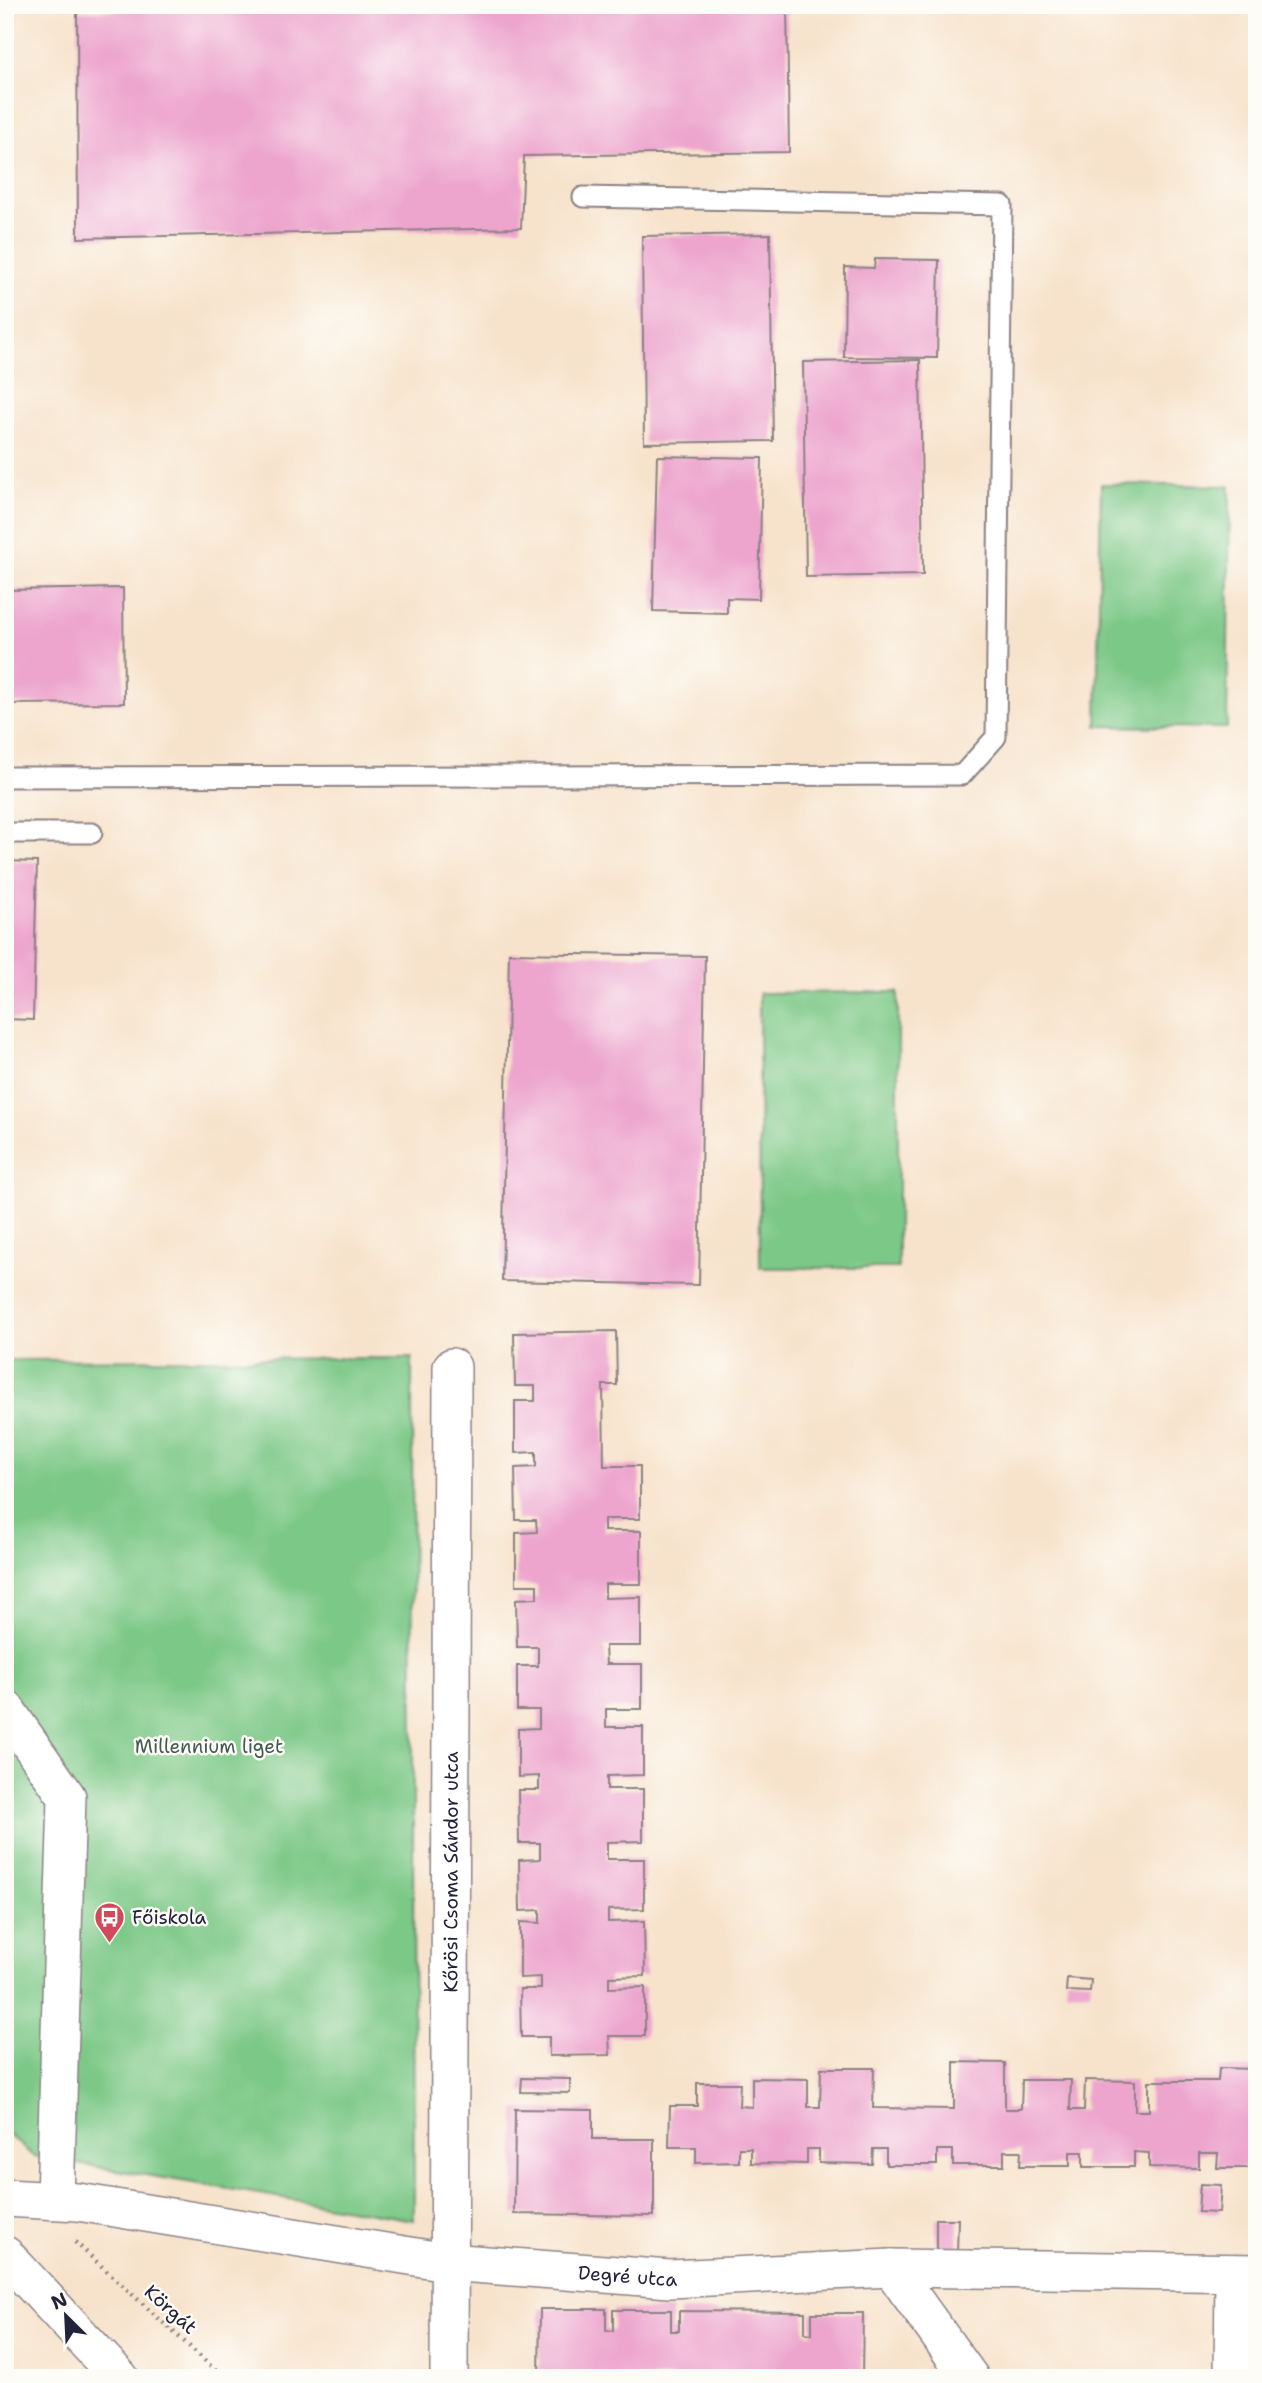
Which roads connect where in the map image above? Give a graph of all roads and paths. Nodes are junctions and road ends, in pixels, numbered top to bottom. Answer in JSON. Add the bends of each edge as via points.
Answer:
{"nodes":[{"id":1,"x":583,"y":197,"type":"dead end"},
{"id":2,"x":5,"y":777,"type":"edge"},
{"id":3,"x":92,"y":832,"type":"dead end"},
{"id":4,"x":5,"y":833,"type":"edge"},
{"id":5,"x":452,"y":1367,"type":"dead end"},
{"id":6,"x":5,"y":1708,"type":"edge"},
{"id":7,"x":5,"y":2198,"type":"edge"},
{"id":8,"x":55,"y":2200,"type":"junction"},
{"id":9,"x":5,"y":2255,"type":"edge"},
{"id":10,"x":447,"y":2262,"type":"junction"},
{"id":11,"x":98,"y":2263,"type":"dead end"},
{"id":12,"x":891,"y":2268,"type":"junction"},
{"id":13,"x":1245,"y":2273,"type":"edge"},
{"id":14,"x":969,"y":2377,"type":"edge"},
{"id":15,"x":120,"y":2378,"type":"edge"},
{"id":16,"x":225,"y":2378,"type":"edge"},
{"id":17,"x":449,"y":2378,"type":"edge"},
{"id":18,"x":1233,"y":2378,"type":"edge"}],
"edges":[{"from":1,"to":2,"type":"lane","via":[[1002,205],[996,737],[962,775]]},
{"from":3,"to":4,"type":"lane"},
{"from":5,"to":10,"type":"street","name":"Kőrösi Csoma Sándor utca"},
{"from":6,"to":8,"type":"street","via":[[67,1797]]},
{"from":7,"to":8,"type":"street","name":"Degré utca"},
{"from":8,"to":10,"type":"street","name":"Degré utca"},
{"from":9,"to":15,"type":"street"},
{"from":10,"to":12,"type":"street","name":"Degré utca","via":[[670,2279]]},
{"from":10,"to":17,"type":"street","name":"Kőrösi Csoma Sándor utca"},
{"from":11,"to":16,"type":"path","name":"Körgát"},
{"from":12,"to":13,"type":"street","name":"Degré utca"},
{"from":12,"to":14,"type":"street"},
{"from":13,"to":18,"type":"street"}]}
